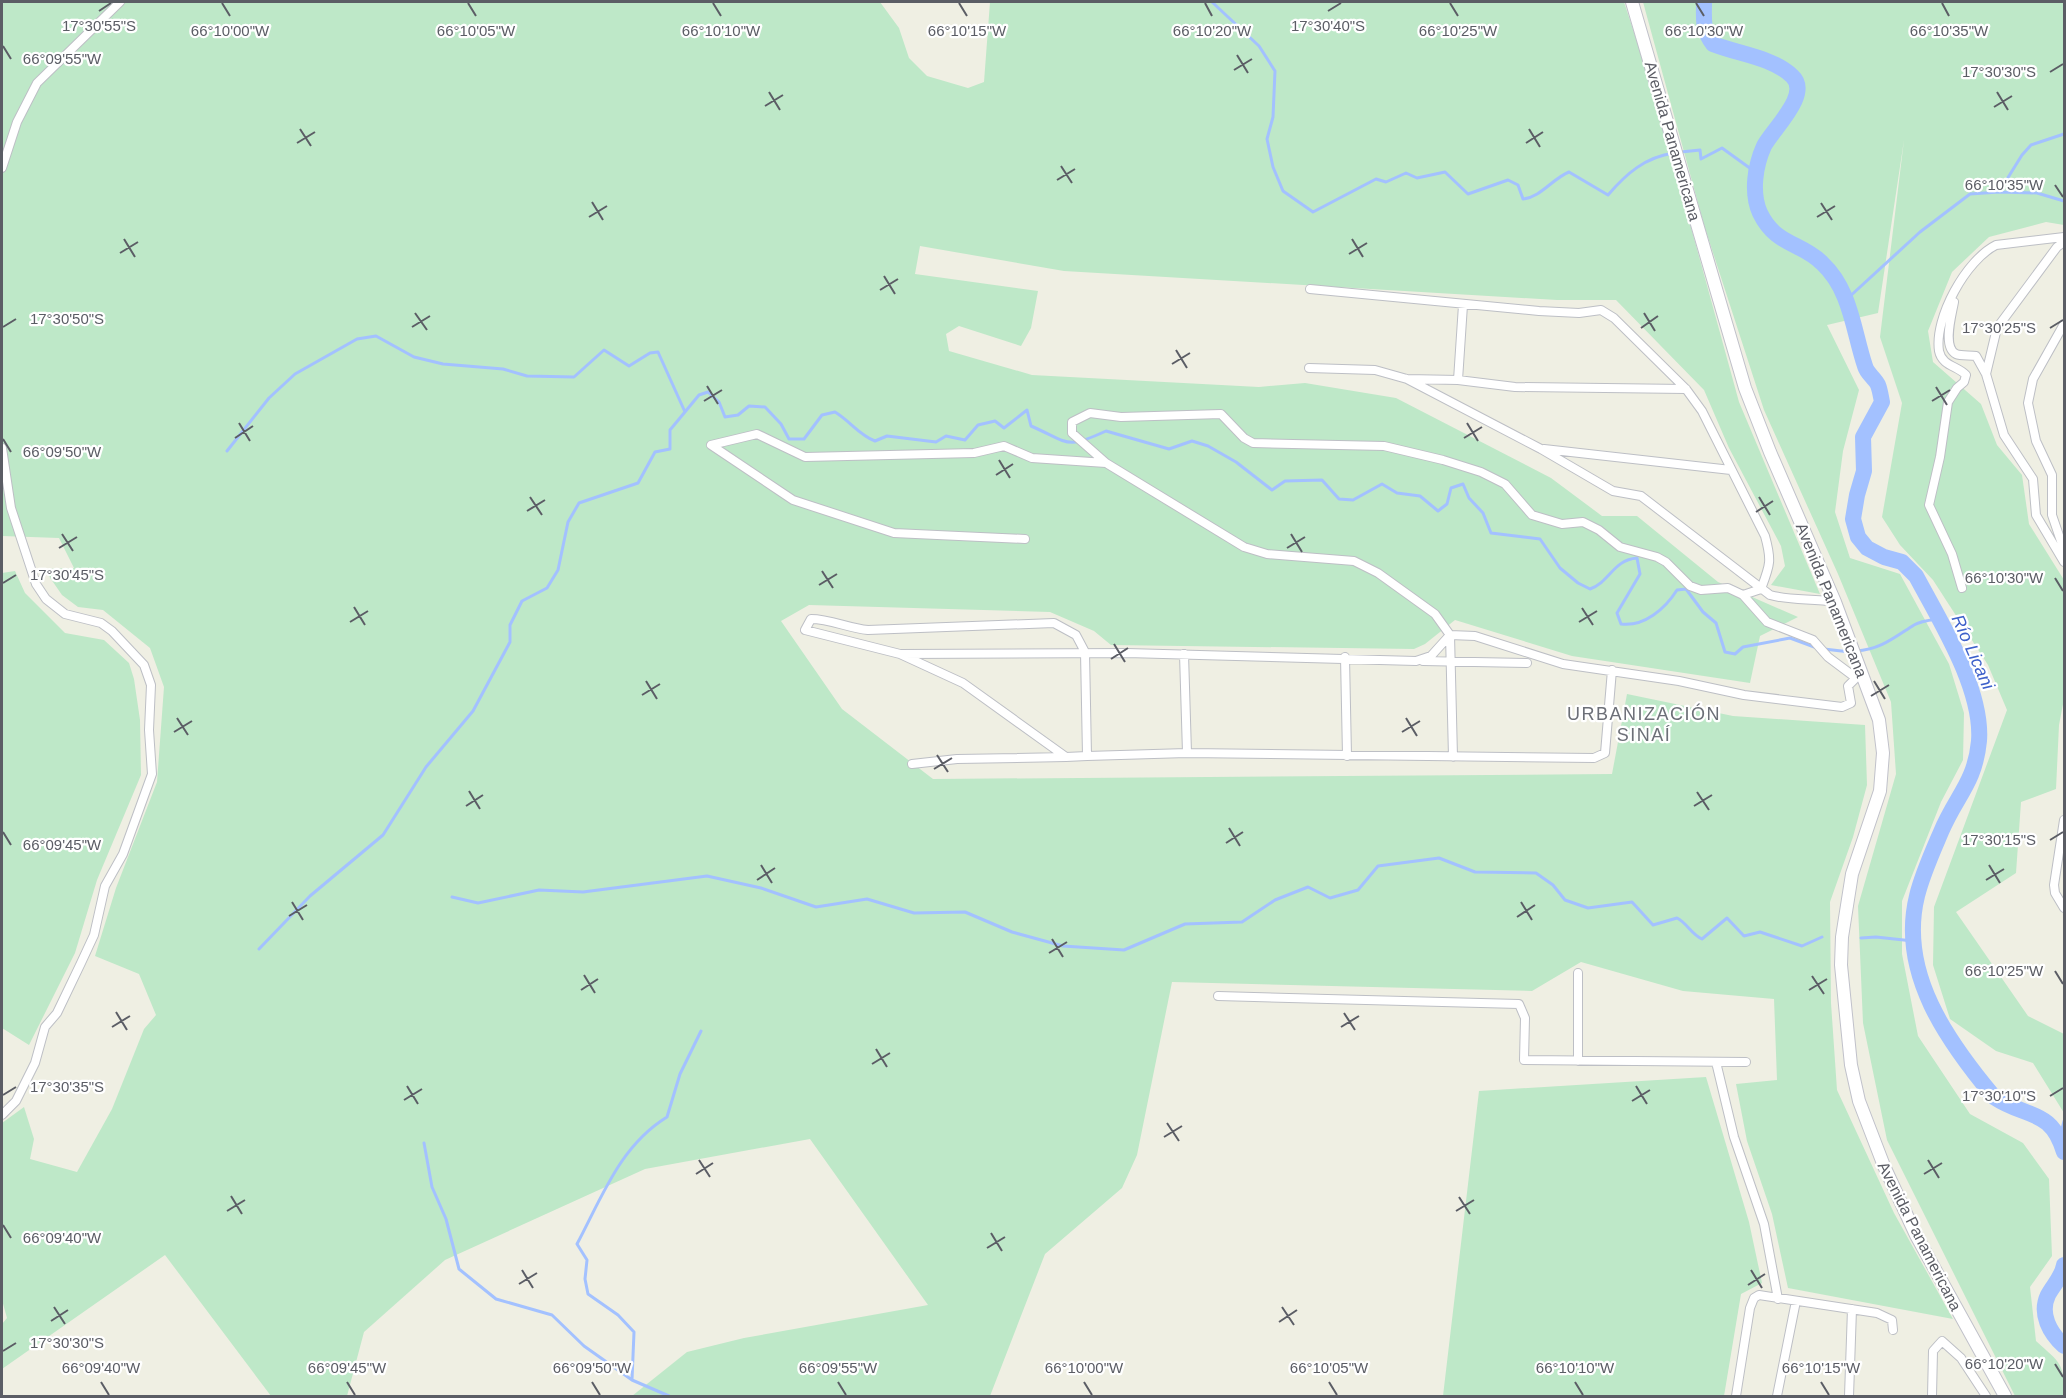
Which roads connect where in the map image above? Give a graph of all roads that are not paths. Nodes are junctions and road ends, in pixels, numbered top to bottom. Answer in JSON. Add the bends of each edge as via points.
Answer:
{"nodes":[{"id":1,"x":120,"y":2,"type":"edge"},
{"id":2,"x":1632,"y":2,"type":"edge"},
{"id":3,"x":2,"y":168,"type":"edge"},
{"id":4,"x":2064,"y":237,"type":"edge"},
{"id":5,"x":2064,"y":242,"type":"edge"},
{"id":6,"x":1961,"y":277,"type":"junction"},
{"id":7,"x":1310,"y":289,"type":"dead end"},
{"id":8,"x":1463,"y":305,"type":"junction"},
{"id":9,"x":2064,"y":324,"type":"edge"},
{"id":10,"x":1310,"y":368,"type":"dead end"},
{"id":11,"x":1986,"y":374,"type":"junction"},
{"id":12,"x":1407,"y":379,"type":"junction"},
{"id":13,"x":1458,"y":380,"type":"junction"},
{"id":14,"x":1686,"y":389,"type":"junction"},
{"id":15,"x":2,"y":448,"type":"edge"},
{"id":16,"x":1540,"y":449,"type":"junction"},
{"id":17,"x":1106,"y":463,"type":"junction"},
{"id":18,"x":1731,"y":470,"type":"junction"},
{"id":19,"x":1025,"y":539,"type":"dead end"},
{"id":20,"x":2064,"y":550,"type":"edge"},
{"id":21,"x":2064,"y":562,"type":"edge"},
{"id":22,"x":1761,"y":588,"type":"junction"},
{"id":23,"x":1962,"y":588,"type":"dead end"},
{"id":24,"x":1743,"y":595,"type":"junction"},
{"id":25,"x":1835,"y":602,"type":"junction"},
{"id":26,"x":1450,"y":635,"type":"junction"},
{"id":27,"x":1085,"y":652,"type":"junction"},
{"id":28,"x":900,"y":654,"type":"junction"},
{"id":29,"x":1184,"y":654,"type":"junction"},
{"id":30,"x":1345,"y":657,"type":"junction"},
{"id":31,"x":1416,"y":661,"type":"junction"},
{"id":32,"x":1450,"y":661,"type":"junction"},
{"id":33,"x":1527,"y":663,"type":"dead end"},
{"id":34,"x":1612,"y":670,"type":"junction"},
{"id":35,"x":1860,"y":675,"type":"junction"},
{"id":36,"x":1187,"y":753,"type":"junction"},
{"id":37,"x":1087,"y":756,"type":"junction"},
{"id":38,"x":1347,"y":756,"type":"junction"},
{"id":39,"x":1066,"y":757,"type":"junction"},
{"id":40,"x":1453,"y":757,"type":"junction"},
{"id":41,"x":912,"y":764,"type":"dead end"},
{"id":42,"x":2064,"y":820,"type":"edge"},
{"id":43,"x":2063,"y":840,"type":"edge"},
{"id":44,"x":2064,"y":908,"type":"edge"},
{"id":45,"x":1578,"y":973,"type":"dead end"},
{"id":46,"x":1218,"y":996,"type":"dead end"},
{"id":47,"x":1578,"y":1060,"type":"junction"},
{"id":48,"x":1716,"y":1062,"type":"junction"},
{"id":49,"x":1746,"y":1062,"type":"dead end"},
{"id":50,"x":2,"y":1115,"type":"edge"},
{"id":51,"x":1778,"y":1299,"type":"junction"},
{"id":52,"x":1796,"y":1301,"type":"junction"},
{"id":53,"x":1852,"y":1309,"type":"junction"},
{"id":54,"x":1893,"y":1330,"type":"dead end"},
{"id":55,"x":1736,"y":1396,"type":"edge"},
{"id":56,"x":1777,"y":1396,"type":"edge"},
{"id":57,"x":1849,"y":1396,"type":"edge"},
{"id":58,"x":1932,"y":1396,"type":"edge"},
{"id":59,"x":1986,"y":1396,"type":"edge"},
{"id":60,"x":2005,"y":1396,"type":"edge"}],
"edges":[{"from":1,"to":3,"type":"street","via":[[37,83],[17,122]]},
{"from":2,"to":25,"type":"main road","name":"Avenida Panamericana","via":[[1745,388]]},
{"from":4,"to":6,"type":"street","via":[[1996,245]]},
{"from":5,"to":11,"type":"street","via":[[2001,320]]},
{"from":6,"to":11,"type":"street","via":[[1951,319],[1951,350],[1976,356]]},
{"from":6,"to":23,"type":"street","via":[[1943,324],[1939,352],[1944,361],[1966,375],[1948,402],[1929,505],[1952,554]]},
{"from":7,"to":8,"type":"street"},
{"from":8,"to":13,"type":"street"},
{"from":8,"to":14,"type":"street","via":[[1580,314],[1601,310]]},
{"from":9,"to":20,"type":"street","via":[[2032,379],[2028,403],[2036,441],[2052,475],[2052,515]]},
{"from":10,"to":12,"type":"street","via":[[1375,370]]},
{"from":11,"to":21,"type":"street","via":[[2004,435],[2033,479],[2036,516]]},
{"from":12,"to":13,"type":"street"},
{"from":12,"to":16,"type":"street"},
{"from":13,"to":14,"type":"street","via":[[1515,387]]},
{"from":14,"to":18,"type":"street","via":[[1702,411]]},
{"from":15,"to":50,"type":"street","via":[[10,508],[36,584],[46,599],[65,614],[101,623],[112,631],[144,665],[152,685],[152,774],[123,854],[105,886],[94,935],[57,1013],[45,1027],[35,1063],[16,1101]]},
{"from":16,"to":18,"type":"street"},
{"from":16,"to":22,"type":"street","via":[[1613,491],[1641,496]]},
{"from":17,"to":19,"type":"street","via":[[1032,458],[1004,446],[974,453],[805,457],[757,434],[711,445],[793,500],[894,533]]},
{"from":17,"to":24,"type":"street","via":[[1072,433],[1072,422],[1090,413],[1121,417],[1221,414],[1253,443],[1395,449],[1481,472],[1505,484],[1532,515],[1562,524],[1583,522],[1620,547],[1666,562],[1690,586],[1701,590],[1728,588]]},
{"from":17,"to":26,"type":"street","via":[[1244,547],[1267,554],[1354,561],[1378,573],[1435,614]]},
{"from":18,"to":22,"type":"street","via":[[1758,520],[1771,558]]},
{"from":22,"to":24,"type":"street"},
{"from":22,"to":25,"type":"street","via":[[1786,600],[1811,598]]},
{"from":24,"to":35,"type":"street","via":[[1767,622],[1813,640],[1828,657]]},
{"from":25,"to":35,"type":"main road","name":"Avenida Panamericana"},
{"from":26,"to":31,"type":"street","via":[[1431,656]]},
{"from":26,"to":32,"type":"street"},
{"from":26,"to":34,"type":"street","via":[[1475,636],[1563,664]]},
{"from":27,"to":28,"type":"street"},
{"from":27,"to":28,"type":"street","via":[[1076,635],[1054,623],[868,630],[811,619],[805,630]]},
{"from":27,"to":29,"type":"street"},
{"from":27,"to":37,"type":"street"},
{"from":28,"to":39,"type":"street","via":[[963,683]]},
{"from":29,"to":30,"type":"street"},
{"from":29,"to":36,"type":"street"},
{"from":30,"to":31,"type":"street"},
{"from":30,"to":38,"type":"street"},
{"from":31,"to":32,"type":"street"},
{"from":32,"to":33,"type":"street"},
{"from":32,"to":40,"type":"street"},
{"from":34,"to":35,"type":"street","via":[[1712,690],[1842,707],[1851,703],[1848,686]]},
{"from":34,"to":40,"type":"street","via":[[1607,746],[1600,757]]},
{"from":35,"to":60,"type":"main road","name":"Avenida Panamericana","via":[[1882,734],[1883,773],[1852,874],[1842,937],[1851,1065],[1859,1101],[1916,1235]]},
{"from":36,"to":37,"type":"street"},
{"from":36,"to":38,"type":"street"},
{"from":37,"to":39,"type":"street"},
{"from":38,"to":40,"type":"street"},
{"from":39,"to":41,"type":"street"},
{"from":42,"to":43,"type":"street"},
{"from":43,"to":44,"type":"street","via":[[2055,893]]},
{"from":45,"to":47,"type":"street"},
{"from":46,"to":47,"type":"street","via":[[1519,1004],[1525,1018],[1524,1060]]},
{"from":47,"to":48,"type":"street"},
{"from":48,"to":49,"type":"street"},
{"from":48,"to":51,"type":"street","via":[[1734,1137],[1764,1224]]},
{"from":51,"to":52,"type":"street"},
{"from":51,"to":55,"type":"street","via":[[1759,1295],[1754,1298]]},
{"from":52,"to":53,"type":"street"},
{"from":52,"to":56,"type":"street"},
{"from":53,"to":54,"type":"street","via":[[1886,1315],[1892,1320]]},
{"from":53,"to":57,"type":"street"},
{"from":58,"to":59,"type":"street","via":[[1933,1351],[1942,1341],[1961,1358]]}]}
